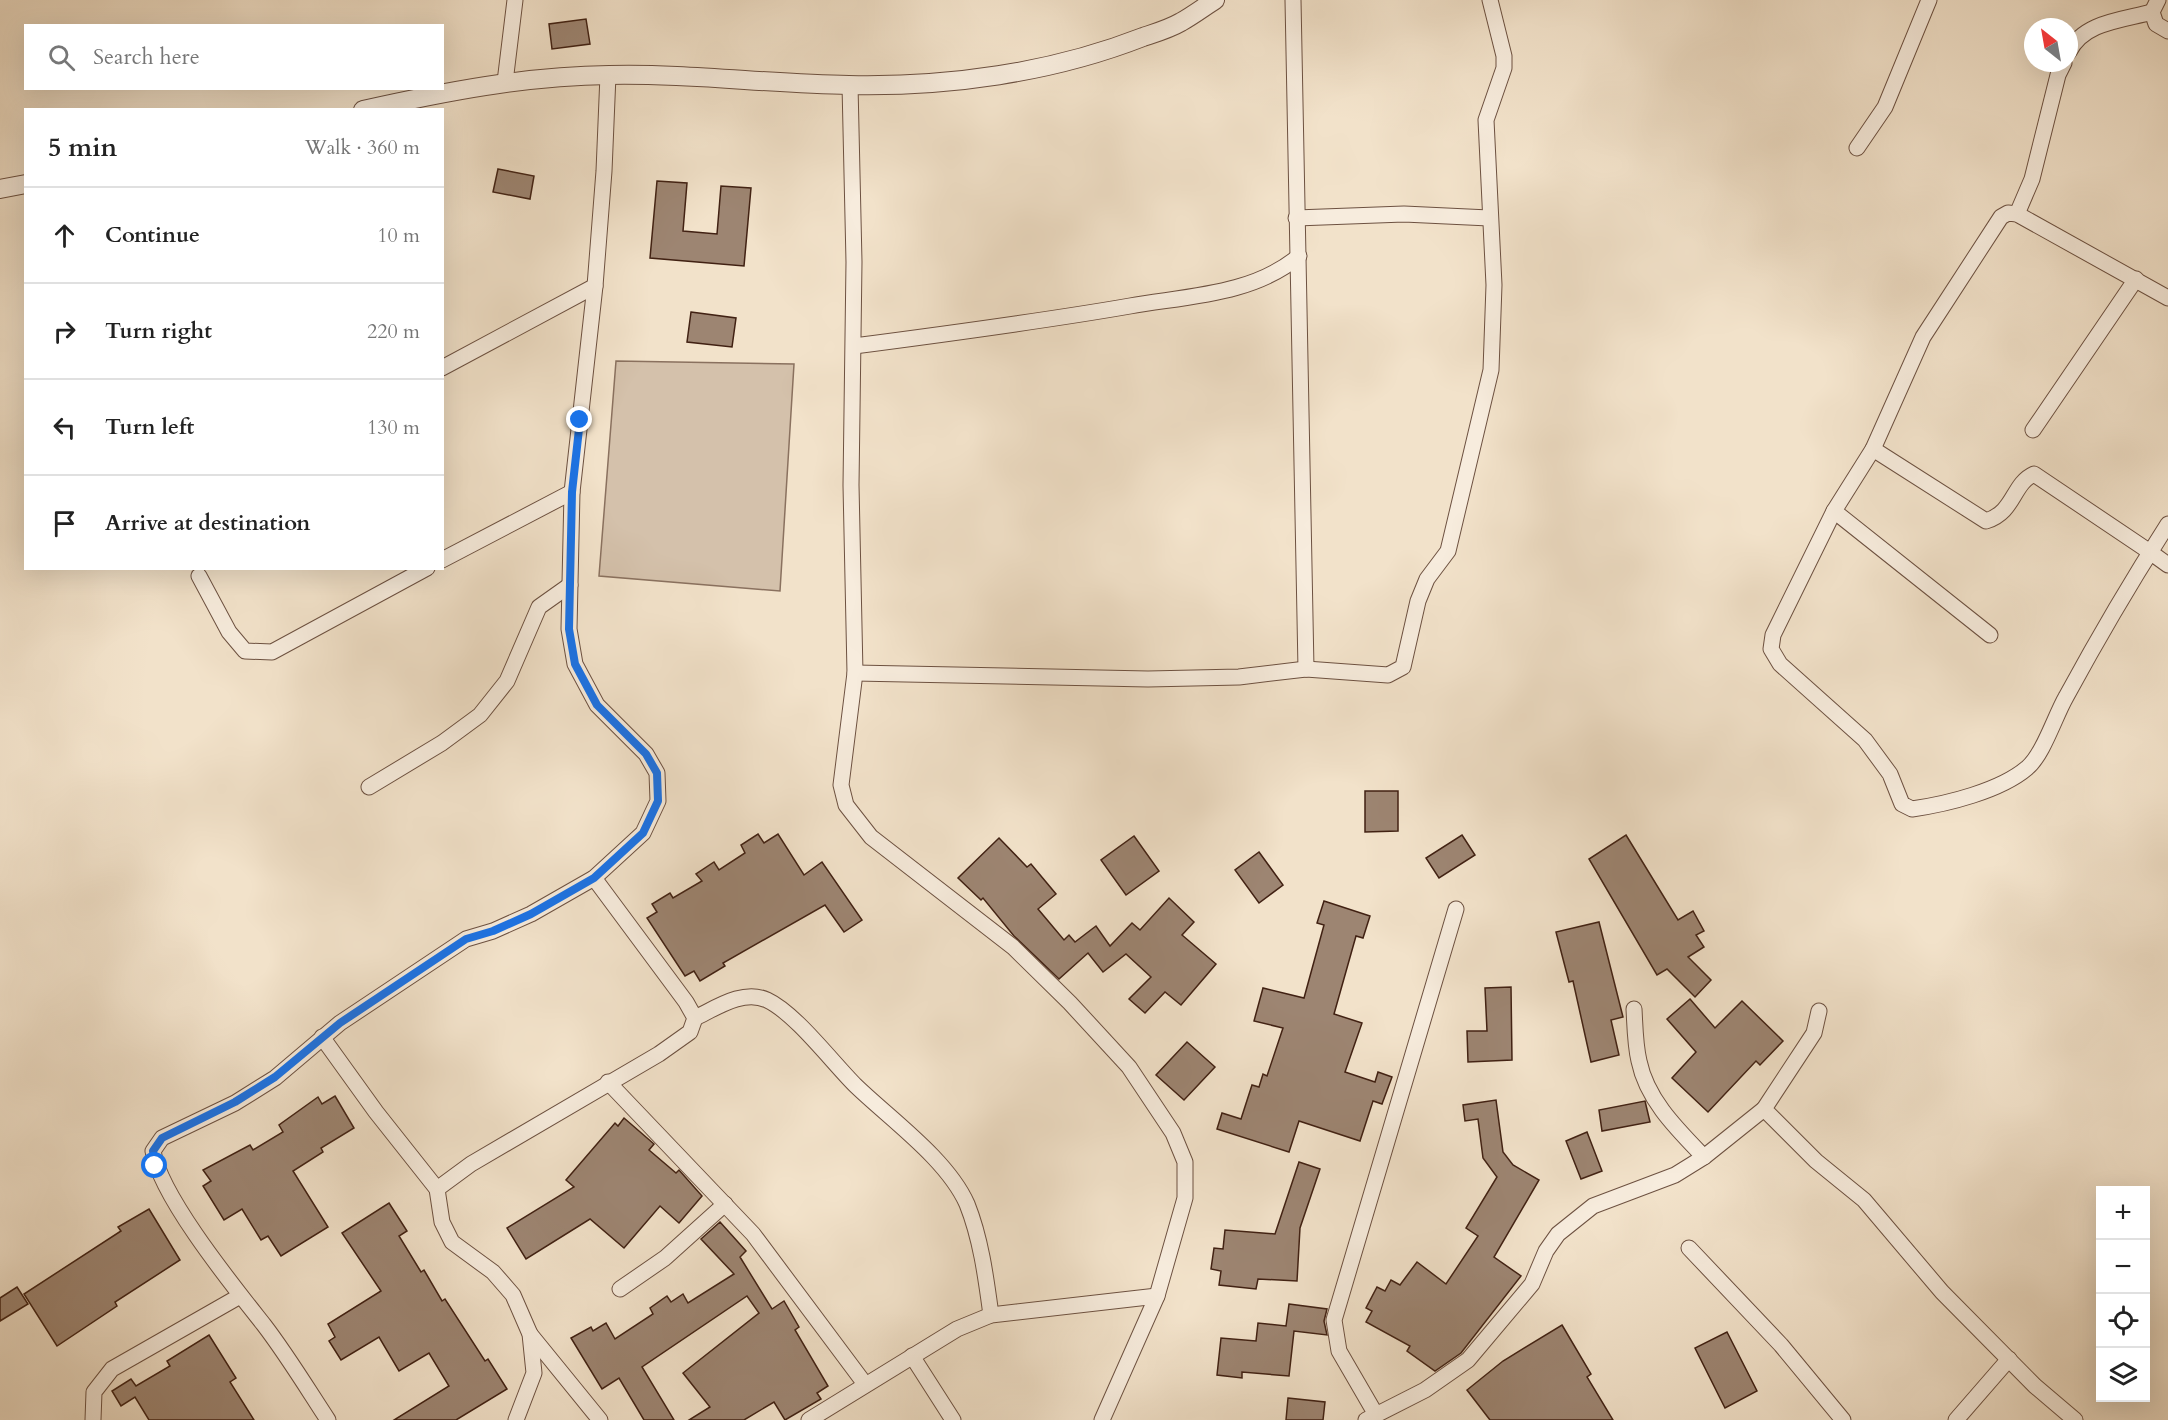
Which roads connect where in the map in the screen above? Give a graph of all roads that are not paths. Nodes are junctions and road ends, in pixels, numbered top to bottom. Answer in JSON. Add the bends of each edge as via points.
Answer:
{"nodes":[{"id":1,"x":515,"y":0,"type":"edge"},
{"id":2,"x":1215,"y":0,"type":"edge"},
{"id":3,"x":1293,"y":0,"type":"edge"},
{"id":4,"x":1490,"y":0,"type":"edge"},
{"id":5,"x":1929,"y":0,"type":"edge"},
{"id":6,"x":2155,"y":6,"type":"edge"},
{"id":7,"x":2168,"y":31,"type":"edge"},
{"id":8,"x":2078,"y":37,"type":"edge"},
{"id":9,"x":2060,"y":72,"type":"edge"},
{"id":10,"x":608,"y":75,"type":"junction"},
{"id":11,"x":505,"y":82,"type":"junction"},
{"id":12,"x":850,"y":85,"type":"junction"},
{"id":13,"x":373,"y":108,"type":"edge"},
{"id":14,"x":1857,"y":148,"type":"dead end"},
{"id":15,"x":24,"y":184,"type":"edge"},
{"id":16,"x":0,"y":189,"type":"edge"},
{"id":17,"x":2017,"y":214,"type":"junction"},
{"id":18,"x":1296,"y":218,"type":"junction"},
{"id":19,"x":1490,"y":218,"type":"junction"},
{"id":20,"x":1299,"y":256,"type":"junction"},
{"id":21,"x":2136,"y":279,"type":"junction"},
{"id":22,"x":595,"y":286,"type":"junction"},
{"id":23,"x":2168,"y":298,"type":"edge"},
{"id":24,"x":854,"y":346,"type":"junction"},
{"id":25,"x":444,"y":367,"type":"edge"},
{"id":26,"x":2033,"y":430,"type":"dead end"},
{"id":27,"x":1873,"y":449,"type":"junction"},
{"id":28,"x":572,"y":492,"type":"junction"},
{"id":29,"x":1834,"y":511,"type":"junction"},
{"id":30,"x":2168,"y":524,"type":"edge"},
{"id":31,"x":2150,"y":552,"type":"junction"},
{"id":32,"x":444,"y":559,"type":"edge"},
{"id":33,"x":2168,"y":565,"type":"edge"},
{"id":34,"x":423,"y":570,"type":"edge"},
{"id":35,"x":199,"y":576,"type":"dead end"},
{"id":36,"x":570,"y":585,"type":"junction"},
{"id":37,"x":1990,"y":635,"type":"dead end"},
{"id":38,"x":1306,"y":669,"type":"junction"},
{"id":39,"x":855,"y":673,"type":"junction"},
{"id":40,"x":369,"y":787,"type":"dead end"},
{"id":41,"x":594,"y":878,"type":"junction"},
{"id":42,"x":1456,"y":909,"type":"dead end"},
{"id":43,"x":1634,"y":1009,"type":"dead end"},
{"id":44,"x":1819,"y":1011,"type":"dead end"},
{"id":45,"x":695,"y":1018,"type":"junction"},
{"id":46,"x":322,"y":1037,"type":"junction"},
{"id":47,"x":608,"y":1082,"type":"junction"},
{"id":48,"x":1764,"y":1109,"type":"junction"},
{"id":49,"x":1704,"y":1157,"type":"junction"},
{"id":50,"x":437,"y":1189,"type":"junction"},
{"id":51,"x":725,"y":1204,"type":"junction"},
{"id":52,"x":1689,"y":1248,"type":"dead end"},
{"id":53,"x":620,"y":1289,"type":"dead end"},
{"id":54,"x":240,"y":1296,"type":"junction"},
{"id":55,"x":1157,"y":1296,"type":"junction"},
{"id":56,"x":992,"y":1315,"type":"junction"},
{"id":57,"x":530,"y":1334,"type":"junction"},
{"id":58,"x":912,"y":1356,"type":"junction"},
{"id":59,"x":2009,"y":1359,"type":"junction"},
{"id":60,"x":865,"y":1384,"type":"junction"},
{"id":61,"x":1370,"y":1417,"type":"edge"},
{"id":62,"x":93,"y":1420,"type":"edge"},
{"id":63,"x":328,"y":1420,"type":"edge"},
{"id":64,"x":516,"y":1420,"type":"edge"},
{"id":65,"x":600,"y":1420,"type":"edge"},
{"id":66,"x":809,"y":1420,"type":"edge"},
{"id":67,"x":953,"y":1420,"type":"edge"},
{"id":68,"x":1102,"y":1420,"type":"edge"},
{"id":69,"x":1843,"y":1420,"type":"edge"},
{"id":70,"x":1956,"y":1420,"type":"edge"},
{"id":71,"x":2075,"y":1420,"type":"edge"}],
"edges":[{"from":1,"to":11,"type":"street"},
{"from":2,"to":12,"type":"street","via":[[1180,23],[1047,67],[949,81]]},
{"from":3,"to":18,"type":"street"},
{"from":4,"to":19,"type":"street","via":[[1504,56],[1504,68],[1486,120]]},
{"from":5,"to":14,"type":"street","via":[[1885,107]]},
{"from":6,"to":7,"type":"street","via":[[2157,24]]},
{"from":6,"to":8,"type":"street","via":[[2092,28]]},
{"from":9,"to":17,"type":"street","via":[[2032,178]]},
{"from":10,"to":11,"type":"street"},
{"from":10,"to":12,"type":"street","via":[[683,75]]},
{"from":10,"to":22,"type":"street"},
{"from":11,"to":13,"type":"street"},
{"from":12,"to":24,"type":"street"},
{"from":15,"to":16,"type":"street"},
{"from":17,"to":21,"type":"street"},
{"from":17,"to":27,"type":"street","via":[[2008,213],[2001,218],[1923,337]]},
{"from":18,"to":19,"type":"street","via":[[1404,214]]},
{"from":18,"to":20,"type":"street"},
{"from":19,"to":38,"type":"street","via":[[1494,285],[1491,370],[1448,551],[1426,579],[1403,668],[1376,676]]},
{"from":20,"to":24,"type":"street","via":[[1279,273],[1216,292]]},
{"from":20,"to":38,"type":"street"},
{"from":21,"to":23,"type":"street"},
{"from":21,"to":26,"type":"street"},
{"from":22,"to":25,"type":"street"},
{"from":22,"to":28,"type":"street"},
{"from":24,"to":39,"type":"street","via":[[851,486]]},
{"from":27,"to":29,"type":"street"},
{"from":27,"to":31,"type":"street","via":[[1986,521],[2006,511],[2026,478],[2034,474]]},
{"from":28,"to":32,"type":"street"},
{"from":28,"to":36,"type":"street"},
{"from":29,"to":31,"type":"street","via":[[1773,634],[1771,649],[1780,663],[1865,741],[1890,774],[1902,804],[1912,809],[2007,782],[2029,767]]},
{"from":29,"to":37,"type":"street"},
{"from":30,"to":31,"type":"street"},
{"from":31,"to":33,"type":"street"},
{"from":34,"to":35,"type":"street","via":[[272,652],[245,651],[229,632]]},
{"from":36,"to":40,"type":"street","via":[[539,607],[507,681],[480,715]]},
{"from":36,"to":41,"type":"street","via":[[569,629],[575,664],[597,705],[646,754],[657,773],[658,801],[643,833]]},
{"from":38,"to":39,"type":"street","via":[[1239,677],[1148,679]]},
{"from":39,"to":55,"type":"street","via":[[841,785],[846,805],[856,821],[871,837],[1013,947],[1070,1003],[1129,1067],[1173,1133],[1185,1162],[1185,1198]]},
{"from":41,"to":45,"type":"street"},
{"from":41,"to":46,"type":"street","via":[[531,914],[466,939]]},
{"from":42,"to":61,"type":"street","via":[[1334,1320],[1339,1351]]},
{"from":43,"to":49,"type":"street","via":[[1638,1060],[1647,1087],[1672,1124]]},
{"from":44,"to":48,"type":"street","via":[[1814,1033]]},
{"from":45,"to":47,"type":"street","via":[[690,1032]]},
{"from":45,"to":56,"type":"street","via":[[743,996],[766,999],[790,1017],[923,1148],[954,1182],[966,1203],[983,1260]]},
{"from":46,"to":50,"type":"street"},
{"from":46,"to":54,"type":"street","via":[[275,1077],[162,1138],[153,1151],[155,1166]]},
{"from":47,"to":50,"type":"street","via":[[471,1164]]},
{"from":47,"to":51,"type":"street"},
{"from":48,"to":49,"type":"street"},
{"from":48,"to":59,"type":"street","via":[[1816,1161],[1864,1200],[1942,1292]]},
{"from":49,"to":61,"type":"street","via":[[1675,1175],[1593,1206],[1558,1233],[1545,1251],[1532,1284],[1468,1360],[1425,1390]]},
{"from":50,"to":57,"type":"street","via":[[442,1222],[452,1242],[493,1272],[513,1295]]},
{"from":51,"to":53,"type":"street","via":[[665,1258]]},
{"from":51,"to":60,"type":"street","via":[[753,1234]]},
{"from":52,"to":69,"type":"street","via":[[1781,1345]]},
{"from":54,"to":62,"type":"street","via":[[112,1369],[94,1392]]},
{"from":54,"to":63,"type":"street"},
{"from":55,"to":56,"type":"street"},
{"from":55,"to":68,"type":"street"},
{"from":56,"to":58,"type":"street","via":[[957,1329]]},
{"from":57,"to":64,"type":"street","via":[[534,1373]]},
{"from":57,"to":65,"type":"street"},
{"from":58,"to":60,"type":"street"},
{"from":58,"to":67,"type":"street"},
{"from":59,"to":70,"type":"street"},
{"from":59,"to":71,"type":"street"},
{"from":60,"to":66,"type":"street"}]}
